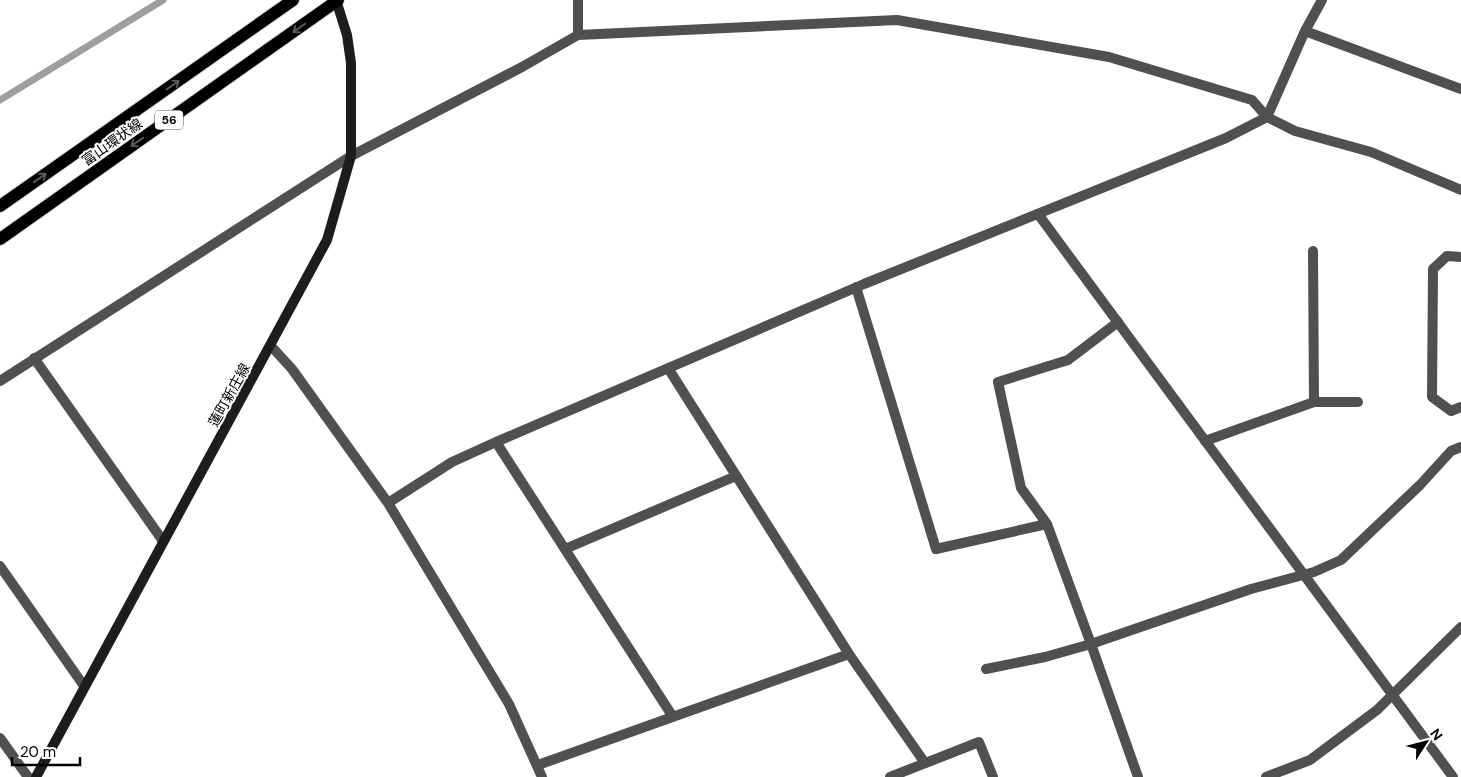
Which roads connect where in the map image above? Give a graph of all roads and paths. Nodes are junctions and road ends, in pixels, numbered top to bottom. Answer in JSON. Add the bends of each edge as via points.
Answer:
{"nodes":[{"id":1,"x":293,"y":0,"type":"edge"},
{"id":2,"x":337,"y":0,"type":"edge"},
{"id":3,"x":578,"y":0,"type":"edge"},
{"id":4,"x":1322,"y":0,"type":"edge"},
{"id":5,"x":1305,"y":31,"type":"junction"},
{"id":6,"x":578,"y":35,"type":"junction"},
{"id":7,"x":1461,"y":89,"type":"edge"},
{"id":8,"x":1267,"y":117,"type":"junction"},
{"id":9,"x":351,"y":156,"type":"junction"},
{"id":10,"x":1461,"y":190,"type":"edge"},
{"id":11,"x":0,"y":206,"type":"edge"},
{"id":12,"x":1038,"y":214,"type":"junction"},
{"id":13,"x":0,"y":239,"type":"edge"},
{"id":14,"x":1313,"y":252,"type":"dead end"},
{"id":15,"x":1461,"y":257,"type":"edge"},
{"id":16,"x":856,"y":287,"type":"junction"},
{"id":17,"x":1118,"y":322,"type":"junction"},
{"id":18,"x":271,"y":346,"type":"junction"},
{"id":19,"x":34,"y":358,"type":"junction"},
{"id":20,"x":668,"y":368,"type":"junction"},
{"id":21,"x":0,"y":381,"type":"edge"},
{"id":22,"x":1314,"y":402,"type":"junction"},
{"id":23,"x":1358,"y":402,"type":"dead end"},
{"id":24,"x":1461,"y":408,"type":"edge"},
{"id":25,"x":1205,"y":441,"type":"junction"},
{"id":26,"x":496,"y":442,"type":"junction"},
{"id":27,"x":1461,"y":447,"type":"edge"},
{"id":28,"x":736,"y":476,"type":"junction"},
{"id":29,"x":388,"y":503,"type":"junction"},
{"id":30,"x":1047,"y":524,"type":"junction"},
{"id":31,"x":164,"y":541,"type":"junction"},
{"id":32,"x":565,"y":549,"type":"junction"},
{"id":33,"x":0,"y":566,"type":"edge"},
{"id":34,"x":1304,"y":575,"type":"junction"},
{"id":35,"x":1461,"y":627,"type":"edge"},
{"id":36,"x":1091,"y":644,"type":"junction"},
{"id":37,"x":849,"y":654,"type":"junction"},
{"id":38,"x":986,"y":669,"type":"dead end"},
{"id":39,"x":84,"y":686,"type":"junction"},
{"id":40,"x":1393,"y":695,"type":"junction"},
{"id":41,"x":673,"y":717,"type":"junction"},
{"id":42,"x":0,"y":738,"type":"edge"},
{"id":43,"x":925,"y":763,"type":"junction"},
{"id":44,"x":538,"y":765,"type":"junction"},
{"id":45,"x":28,"y":777,"type":"edge"},
{"id":46,"x":36,"y":777,"type":"edge"},
{"id":47,"x":542,"y":777,"type":"edge"},
{"id":48,"x":890,"y":777,"type":"edge"},
{"id":49,"x":993,"y":777,"type":"edge"},
{"id":50,"x":1138,"y":777,"type":"edge"},
{"id":51,"x":1266,"y":777,"type":"edge"},
{"id":52,"x":1453,"y":777,"type":"edge"}],
"edges":[{"from":11,"to":1,"type":"main road","name":"富山環状線","number":"56","one_way":true},
{"from":2,"to":9,"type":"main road","name":"蓮町新庄線","via":[[351,62]]},
{"from":2,"to":13,"type":"main road","name":"富山環状線","number":"56","one_way":true},
{"from":3,"to":6,"type":"street"},
{"from":4,"to":5,"type":"street"},
{"from":5,"to":7,"type":"street"},
{"from":5,"to":8,"type":"street"},
{"from":6,"to":8,"type":"street","via":[[897,20],[1108,57],[1252,100]]},
{"from":6,"to":9,"type":"street"},
{"from":8,"to":10,"type":"street","via":[[1295,131],[1371,152]]},
{"from":8,"to":12,"type":"street","via":[[1226,138]]},
{"from":9,"to":18,"type":"main road","name":"蓮町新庄線","via":[[327,240]]},
{"from":9,"to":19,"type":"street"},
{"from":12,"to":16,"type":"street"},
{"from":12,"to":17,"type":"street"},
{"from":14,"to":22,"type":"street"},
{"from":15,"to":24,"type":"street","via":[[1447,256],[1433,269],[1432,397],[1451,411]]},
{"from":16,"to":20,"type":"street"},
{"from":16,"to":30,"type":"street","via":[[936,548]]},
{"from":17,"to":25,"type":"street"},
{"from":17,"to":30,"type":"street","via":[[1068,360],[998,382],[1021,488]]},
{"from":18,"to":29,"type":"street","via":[[292,369]]},
{"from":18,"to":31,"type":"main road","name":"蓮町新庄線"},
{"from":19,"to":21,"type":"street"},
{"from":19,"to":31,"type":"street"},
{"from":20,"to":26,"type":"street"},
{"from":20,"to":28,"type":"street"},
{"from":22,"to":23,"type":"street"},
{"from":22,"to":25,"type":"street"},
{"from":25,"to":34,"type":"street"},
{"from":26,"to":29,"type":"street","via":[[452,462]]},
{"from":26,"to":32,"type":"street"},
{"from":27,"to":34,"type":"street","via":[[1451,451],[1341,560]]},
{"from":28,"to":32,"type":"street"},
{"from":28,"to":37,"type":"street"},
{"from":29,"to":44,"type":"street","via":[[509,704]]},
{"from":30,"to":36,"type":"street"},
{"from":31,"to":39,"type":"main road","name":"蓮町新庄線"},
{"from":32,"to":41,"type":"street"},
{"from":33,"to":39,"type":"street"},
{"from":34,"to":36,"type":"street","via":[[1250,589]]},
{"from":34,"to":40,"type":"street"},
{"from":35,"to":40,"type":"street"},
{"from":36,"to":38,"type":"street"},
{"from":36,"to":50,"type":"street"},
{"from":37,"to":41,"type":"street"},
{"from":37,"to":43,"type":"street"},
{"from":39,"to":46,"type":"main road","name":"蓮町新庄線"},
{"from":40,"to":51,"type":"street","via":[[1310,760]]},
{"from":40,"to":52,"type":"street"},
{"from":41,"to":44,"type":"street"},
{"from":42,"to":45,"type":"street"},
{"from":43,"to":48,"type":"street"},
{"from":43,"to":49,"type":"street","via":[[979,742]]},
{"from":44,"to":47,"type":"street"}]}
